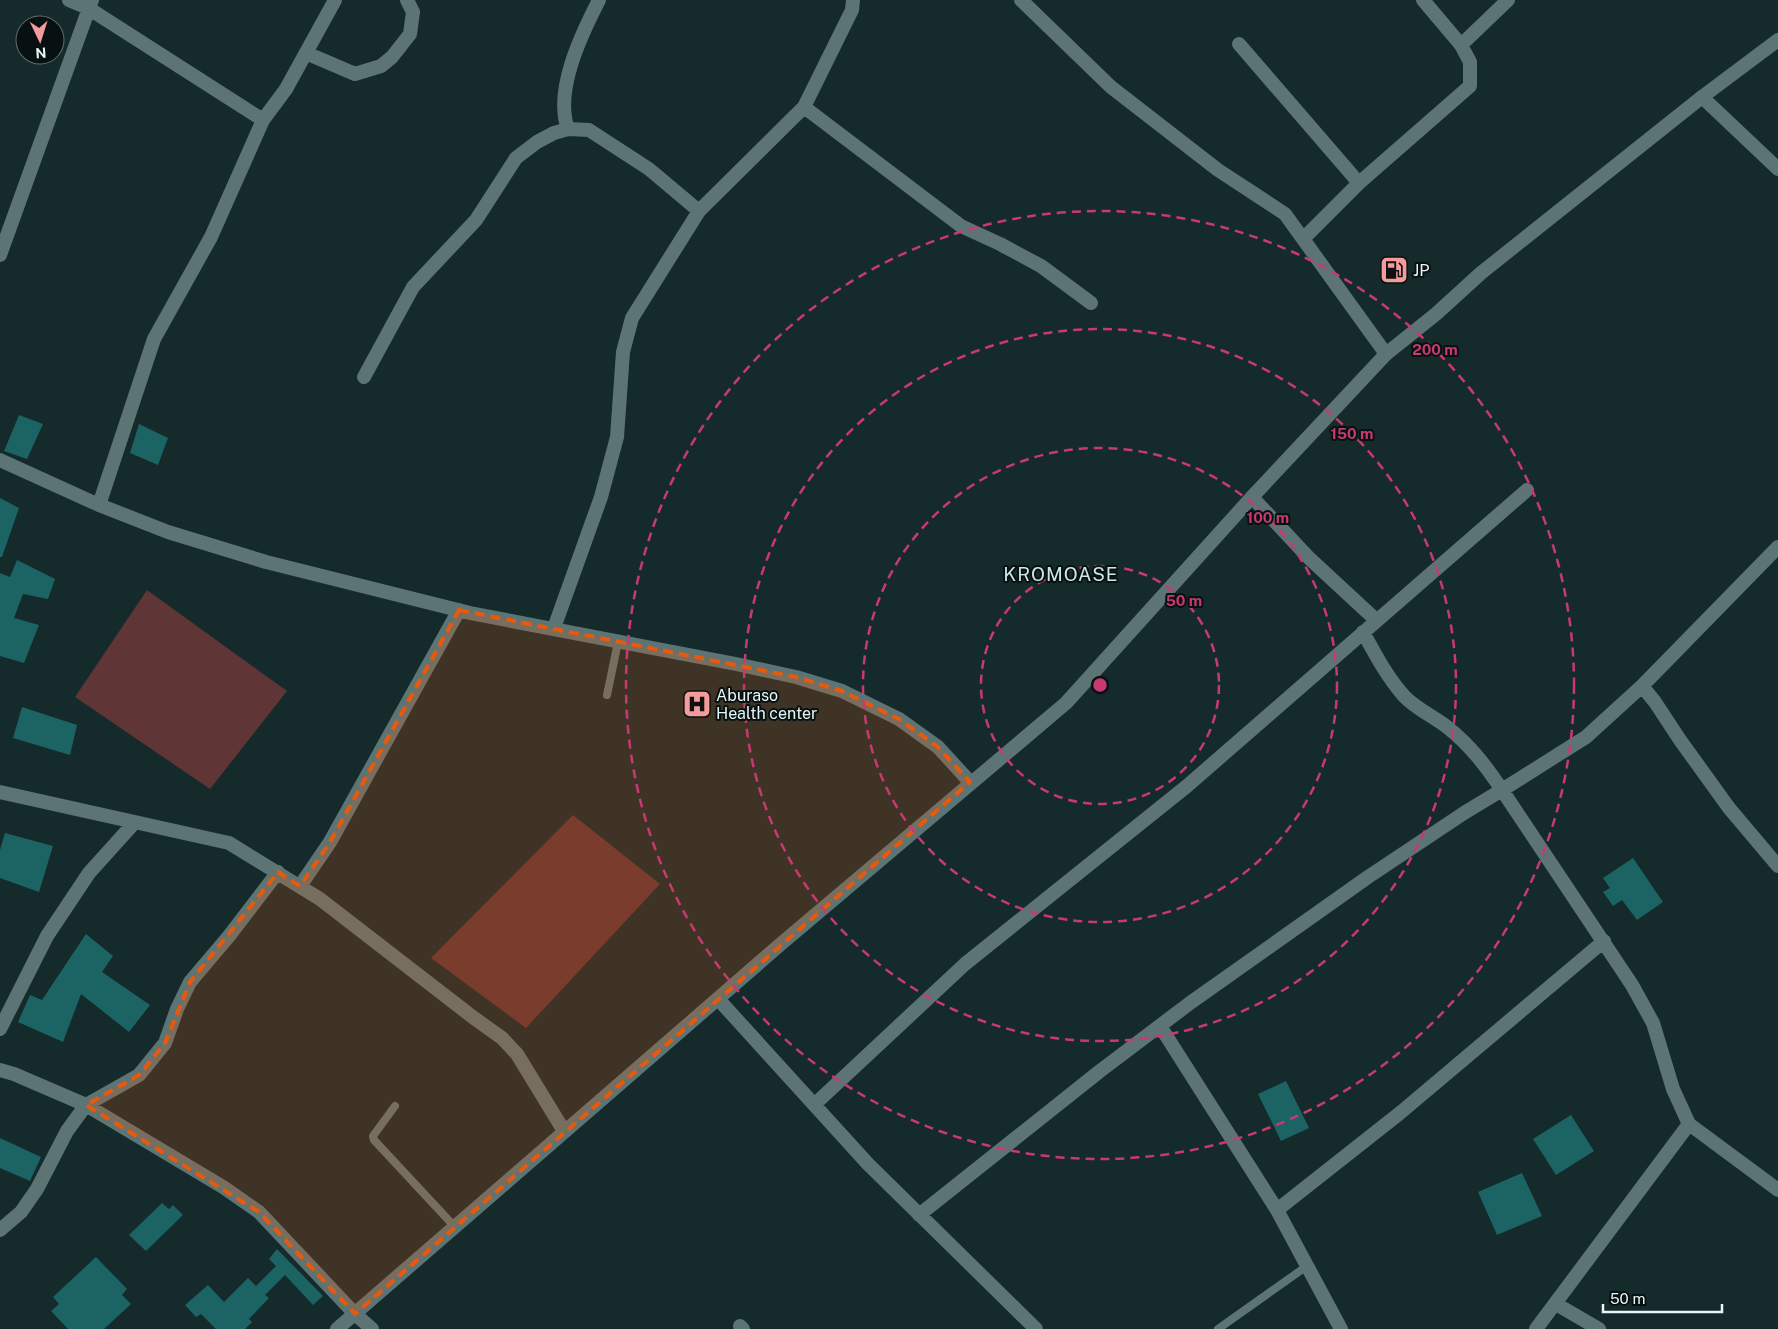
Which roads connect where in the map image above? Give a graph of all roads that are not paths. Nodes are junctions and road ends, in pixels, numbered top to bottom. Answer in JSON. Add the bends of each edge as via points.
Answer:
{"nodes":[{"id":1,"x":69,"y":0,"type":"edge"},
{"id":2,"x":335,"y":0,"type":"edge"},
{"id":3,"x":407,"y":0,"type":"edge"},
{"id":4,"x":599,"y":0,"type":"edge"},
{"id":5,"x":853,"y":0,"type":"edge"},
{"id":6,"x":1021,"y":0,"type":"edge"},
{"id":7,"x":1423,"y":0,"type":"edge"},
{"id":8,"x":1508,"y":0,"type":"edge"},
{"id":9,"x":90,"y":4,"type":"edge"},
{"id":10,"x":1778,"y":40,"type":"edge"},
{"id":11,"x":1239,"y":44,"type":"dead end"},
{"id":12,"x":1461,"y":45,"type":"junction"},
{"id":13,"x":306,"y":53,"type":"junction"},
{"id":14,"x":1702,"y":97,"type":"junction"},
{"id":15,"x":804,"y":107,"type":"junction"},
{"id":16,"x":264,"y":120,"type":"junction"},
{"id":17,"x":568,"y":129,"type":"junction"},
{"id":18,"x":1778,"y":169,"type":"edge"},
{"id":19,"x":1359,"y":183,"type":"junction"},
{"id":20,"x":700,"y":211,"type":"junction"},
{"id":21,"x":1303,"y":239,"type":"junction"},
{"id":22,"x":0,"y":255,"type":"edge"},
{"id":23,"x":1091,"y":303,"type":"dead end"},
{"id":24,"x":1386,"y":354,"type":"junction"},
{"id":25,"x":364,"y":377,"type":"dead end"},
{"id":26,"x":0,"y":460,"type":"edge"},
{"id":27,"x":1527,"y":490,"type":"dead end"},
{"id":28,"x":1252,"y":497,"type":"junction"},
{"id":29,"x":100,"y":505,"type":"junction"},
{"id":30,"x":1778,"y":547,"type":"edge"},
{"id":31,"x":459,"y":610,"type":"junction"},
{"id":32,"x":1376,"y":620,"type":"junction"},
{"id":33,"x":554,"y":628,"type":"junction"},
{"id":34,"x":1363,"y":632,"type":"junction"},
{"id":35,"x":618,"y":642,"type":"junction"},
{"id":36,"x":1642,"y":686,"type":"junction"},
{"id":37,"x":607,"y":695,"type":"dead end"},
{"id":38,"x":970,"y":782,"type":"junction"},
{"id":39,"x":1502,"y":790,"type":"junction"},
{"id":40,"x":0,"y":792,"type":"edge"},
{"id":41,"x":135,"y":822,"type":"junction"},
{"id":42,"x":1778,"y":866,"type":"edge"},
{"id":43,"x":278,"y":872,"type":"junction"},
{"id":44,"x":300,"y":886,"type":"junction"},
{"id":45,"x":1604,"y":941,"type":"junction"},
{"id":46,"x":719,"y":1000,"type":"junction"},
{"id":47,"x":1160,"y":1026,"type":"junction"},
{"id":48,"x":0,"y":1029,"type":"edge"},
{"id":49,"x":0,"y":1070,"type":"edge"},
{"id":50,"x":815,"y":1104,"type":"junction"},
{"id":51,"x":86,"y":1105,"type":"junction"},
{"id":52,"x":395,"y":1106,"type":"dead end"},
{"id":53,"x":1689,"y":1124,"type":"junction"},
{"id":54,"x":564,"y":1131,"type":"junction"},
{"id":55,"x":1778,"y":1190,"type":"edge"},
{"id":56,"x":1277,"y":1210,"type":"junction"},
{"id":57,"x":919,"y":1215,"type":"junction"},
{"id":58,"x":454,"y":1226,"type":"junction"},
{"id":59,"x":0,"y":1230,"type":"edge"},
{"id":60,"x":1307,"y":1266,"type":"junction"},
{"id":61,"x":1556,"y":1304,"type":"junction"},
{"id":62,"x":355,"y":1314,"type":"junction"},
{"id":63,"x":1031,"y":1328,"type":"edge"},
{"id":64,"x":337,"y":1329,"type":"edge"},
{"id":65,"x":372,"y":1329,"type":"edge"},
{"id":66,"x":1218,"y":1329,"type":"edge"},
{"id":67,"x":1341,"y":1329,"type":"edge"},
{"id":68,"x":1536,"y":1329,"type":"edge"},
{"id":69,"x":1599,"y":1329,"type":"edge"}],
"edges":[{"from":1,"to":9,"type":"street"},
{"from":2,"to":13,"type":"street"},
{"from":3,"to":13,"type":"street","via":[[413,12],[410,34],[381,66],[355,74]]},
{"from":4,"to":17,"type":"street","via":[[576,52],[562,101]]},
{"from":5,"to":15,"type":"street","via":[[852,10]]},
{"from":6,"to":21,"type":"street","via":[[1111,88],[1218,170],[1285,214]]},
{"from":7,"to":12,"type":"street"},
{"from":8,"to":12,"type":"street"},
{"from":9,"to":16,"type":"street"},
{"from":9,"to":22,"type":"street"},
{"from":10,"to":14,"type":"street"},
{"from":11,"to":19,"type":"street"},
{"from":12,"to":19,"type":"street","via":[[1470,62],[1470,86]]},
{"from":13,"to":16,"type":"street"},
{"from":14,"to":18,"type":"street"},
{"from":14,"to":24,"type":"street","via":[[1481,273]]},
{"from":15,"to":20,"type":"street"},
{"from":15,"to":23,"type":"street","via":[[961,226],[1041,266]]},
{"from":16,"to":29,"type":"street","via":[[211,238],[154,339]]},
{"from":17,"to":20,"type":"street","via":[[589,130],[649,169]]},
{"from":17,"to":25,"type":"street","via":[[537,142],[516,158],[476,220],[413,287]]},
{"from":19,"to":21,"type":"street"},
{"from":20,"to":33,"type":"street","via":[[632,318],[623,352],[618,437],[601,497]]},
{"from":21,"to":24,"type":"street"},
{"from":24,"to":28,"type":"street"},
{"from":26,"to":29,"type":"street"},
{"from":27,"to":32,"type":"street"},
{"from":28,"to":32,"type":"street","via":[[1309,558]]},
{"from":28,"to":38,"type":"street","via":[[1066,703]]},
{"from":29,"to":31,"type":"street","via":[[168,532],[266,562]]},
{"from":30,"to":36,"type":"street"},
{"from":31,"to":33,"type":"street"},
{"from":31,"to":44,"type":"street","via":[[330,842]]},
{"from":32,"to":34,"type":"street"},
{"from":33,"to":35,"type":"street"},
{"from":34,"to":39,"type":"street","via":[[1404,696],[1472,749]]},
{"from":34,"to":50,"type":"street","via":[[1187,786],[965,964]]},
{"from":35,"to":37,"type":"lane"},
{"from":35,"to":38,"type":"street","via":[[753,667],[842,691],[899,719],[938,747]]},
{"from":36,"to":39,"type":"street","via":[[1586,737]]},
{"from":36,"to":42,"type":"street","via":[[1729,808]]},
{"from":38,"to":46,"type":"street"},
{"from":39,"to":45,"type":"street"},
{"from":39,"to":47,"type":"street","via":[[1368,877]]},
{"from":40,"to":41,"type":"street"},
{"from":41,"to":43,"type":"street","via":[[229,843]]},
{"from":41,"to":48,"type":"street","via":[[89,874],[47,936]]},
{"from":43,"to":44,"type":"street"},
{"from":43,"to":51,"type":"street","via":[[190,982],[166,1043],[139,1075]]},
{"from":44,"to":54,"type":"street","via":[[502,1038],[516,1054]]},
{"from":45,"to":53,"type":"street","via":[[1653,1023],[1673,1088]]},
{"from":45,"to":56,"type":"street","via":[[1408,1107]]},
{"from":46,"to":50,"type":"street"},
{"from":46,"to":54,"type":"street"},
{"from":47,"to":56,"type":"street"},
{"from":47,"to":57,"type":"street"},
{"from":49,"to":51,"type":"street"},
{"from":50,"to":57,"type":"street"},
{"from":51,"to":59,"type":"street","via":[[67,1131],[37,1190],[21,1212]]},
{"from":51,"to":62,"type":"street","via":[[259,1212]]},
{"from":52,"to":58,"type":"lane","via":[[373,1136],[374,1140]]},
{"from":53,"to":55,"type":"street"},
{"from":53,"to":61,"type":"street"},
{"from":54,"to":58,"type":"street"},
{"from":56,"to":60,"type":"street"},
{"from":57,"to":63,"type":"street"},
{"from":58,"to":62,"type":"street"},
{"from":60,"to":66,"type":"lane"},
{"from":60,"to":67,"type":"street"},
{"from":61,"to":68,"type":"street"},
{"from":61,"to":69,"type":"street"},
{"from":62,"to":64,"type":"street"},
{"from":62,"to":65,"type":"street"}]}
